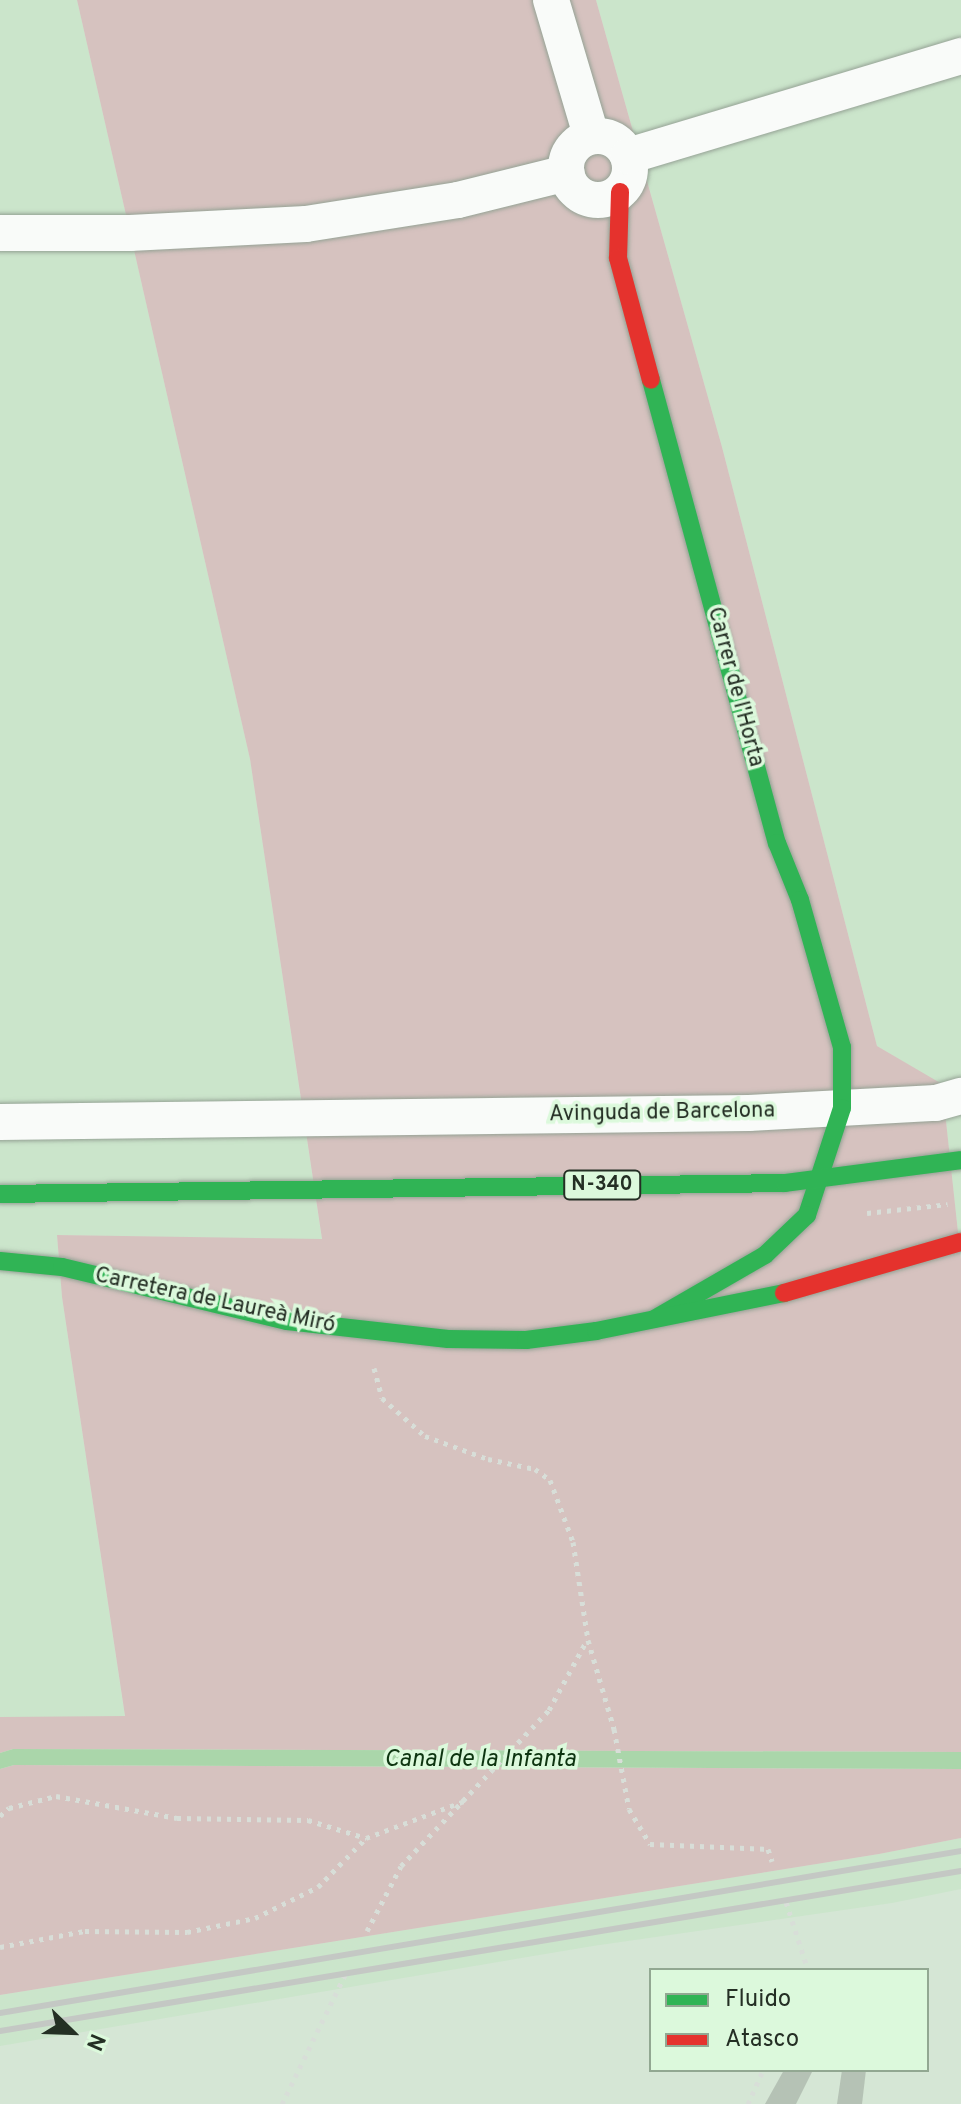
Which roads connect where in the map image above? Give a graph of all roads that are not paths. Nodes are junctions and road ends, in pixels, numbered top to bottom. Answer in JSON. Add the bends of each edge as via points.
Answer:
{"nodes":[{"id":1,"x":551,"y":0,"type":"edge"},
{"id":2,"x":961,"y":56,"type":"edge"},
{"id":3,"x":591,"y":135,"type":"junction"},
{"id":4,"x":628,"y":156,"type":"junction"},
{"id":5,"x":567,"y":173,"type":"junction"},
{"id":6,"x":620,"y":192,"type":"junction"},
{"id":7,"x":0,"y":233,"type":"edge"},
{"id":8,"x":961,"y":1096,"type":"edge"},
{"id":9,"x":842,"y":1108,"type":"junction"},
{"id":10,"x":0,"y":1122,"type":"edge"},
{"id":11,"x":961,"y":1160,"type":"edge"},
{"id":12,"x":820,"y":1179,"type":"junction"},
{"id":13,"x":0,"y":1194,"type":"edge"},
{"id":14,"x":961,"y":1242,"type":"edge"},
{"id":15,"x":0,"y":1261,"type":"edge"},
{"id":16,"x":656,"y":1318,"type":"junction"}],
"edges":[{"from":1,"to":3,"type":"street"},
{"from":2,"to":4,"type":"street"},
{"from":3,"to":4,"type":"street","via":[[614,139]]},
{"from":3,"to":5,"type":"street","via":[[573,149]]},
{"from":4,"to":6,"type":"street","via":[[627,181]]},
{"from":5,"to":6,"type":"street","via":[[577,192],[587,198],[610,198]]},
{"from":5,"to":7,"type":"street","via":[[458,200],[333,220],[130,233]]},
{"from":6,"to":9,"type":"street","name":"Carrer de l'Horta","via":[[618,258],[777,843],[800,900],[842,1047]]},
{"from":8,"to":9,"type":"street","name":"Avinguda de Barcelona","via":[[936,1103]]},
{"from":9,"to":10,"type":"street","name":"Avinguda de Barcelona"},
{"from":9,"to":12,"type":"street","name":"Carrer de l'Horta"},
{"from":11,"to":12,"type":"street","number":"N-340"},
{"from":12,"to":13,"type":"street","number":"N-340"},
{"from":12,"to":16,"type":"street","via":[[807,1215],[765,1255]]},
{"from":14,"to":16,"type":"street","via":[[811,1287]]},
{"from":15,"to":16,"type":"street","name":"Carretera de Laureà Miró","via":[[62,1267],[287,1321],[430,1338],[526,1340]]}]}
